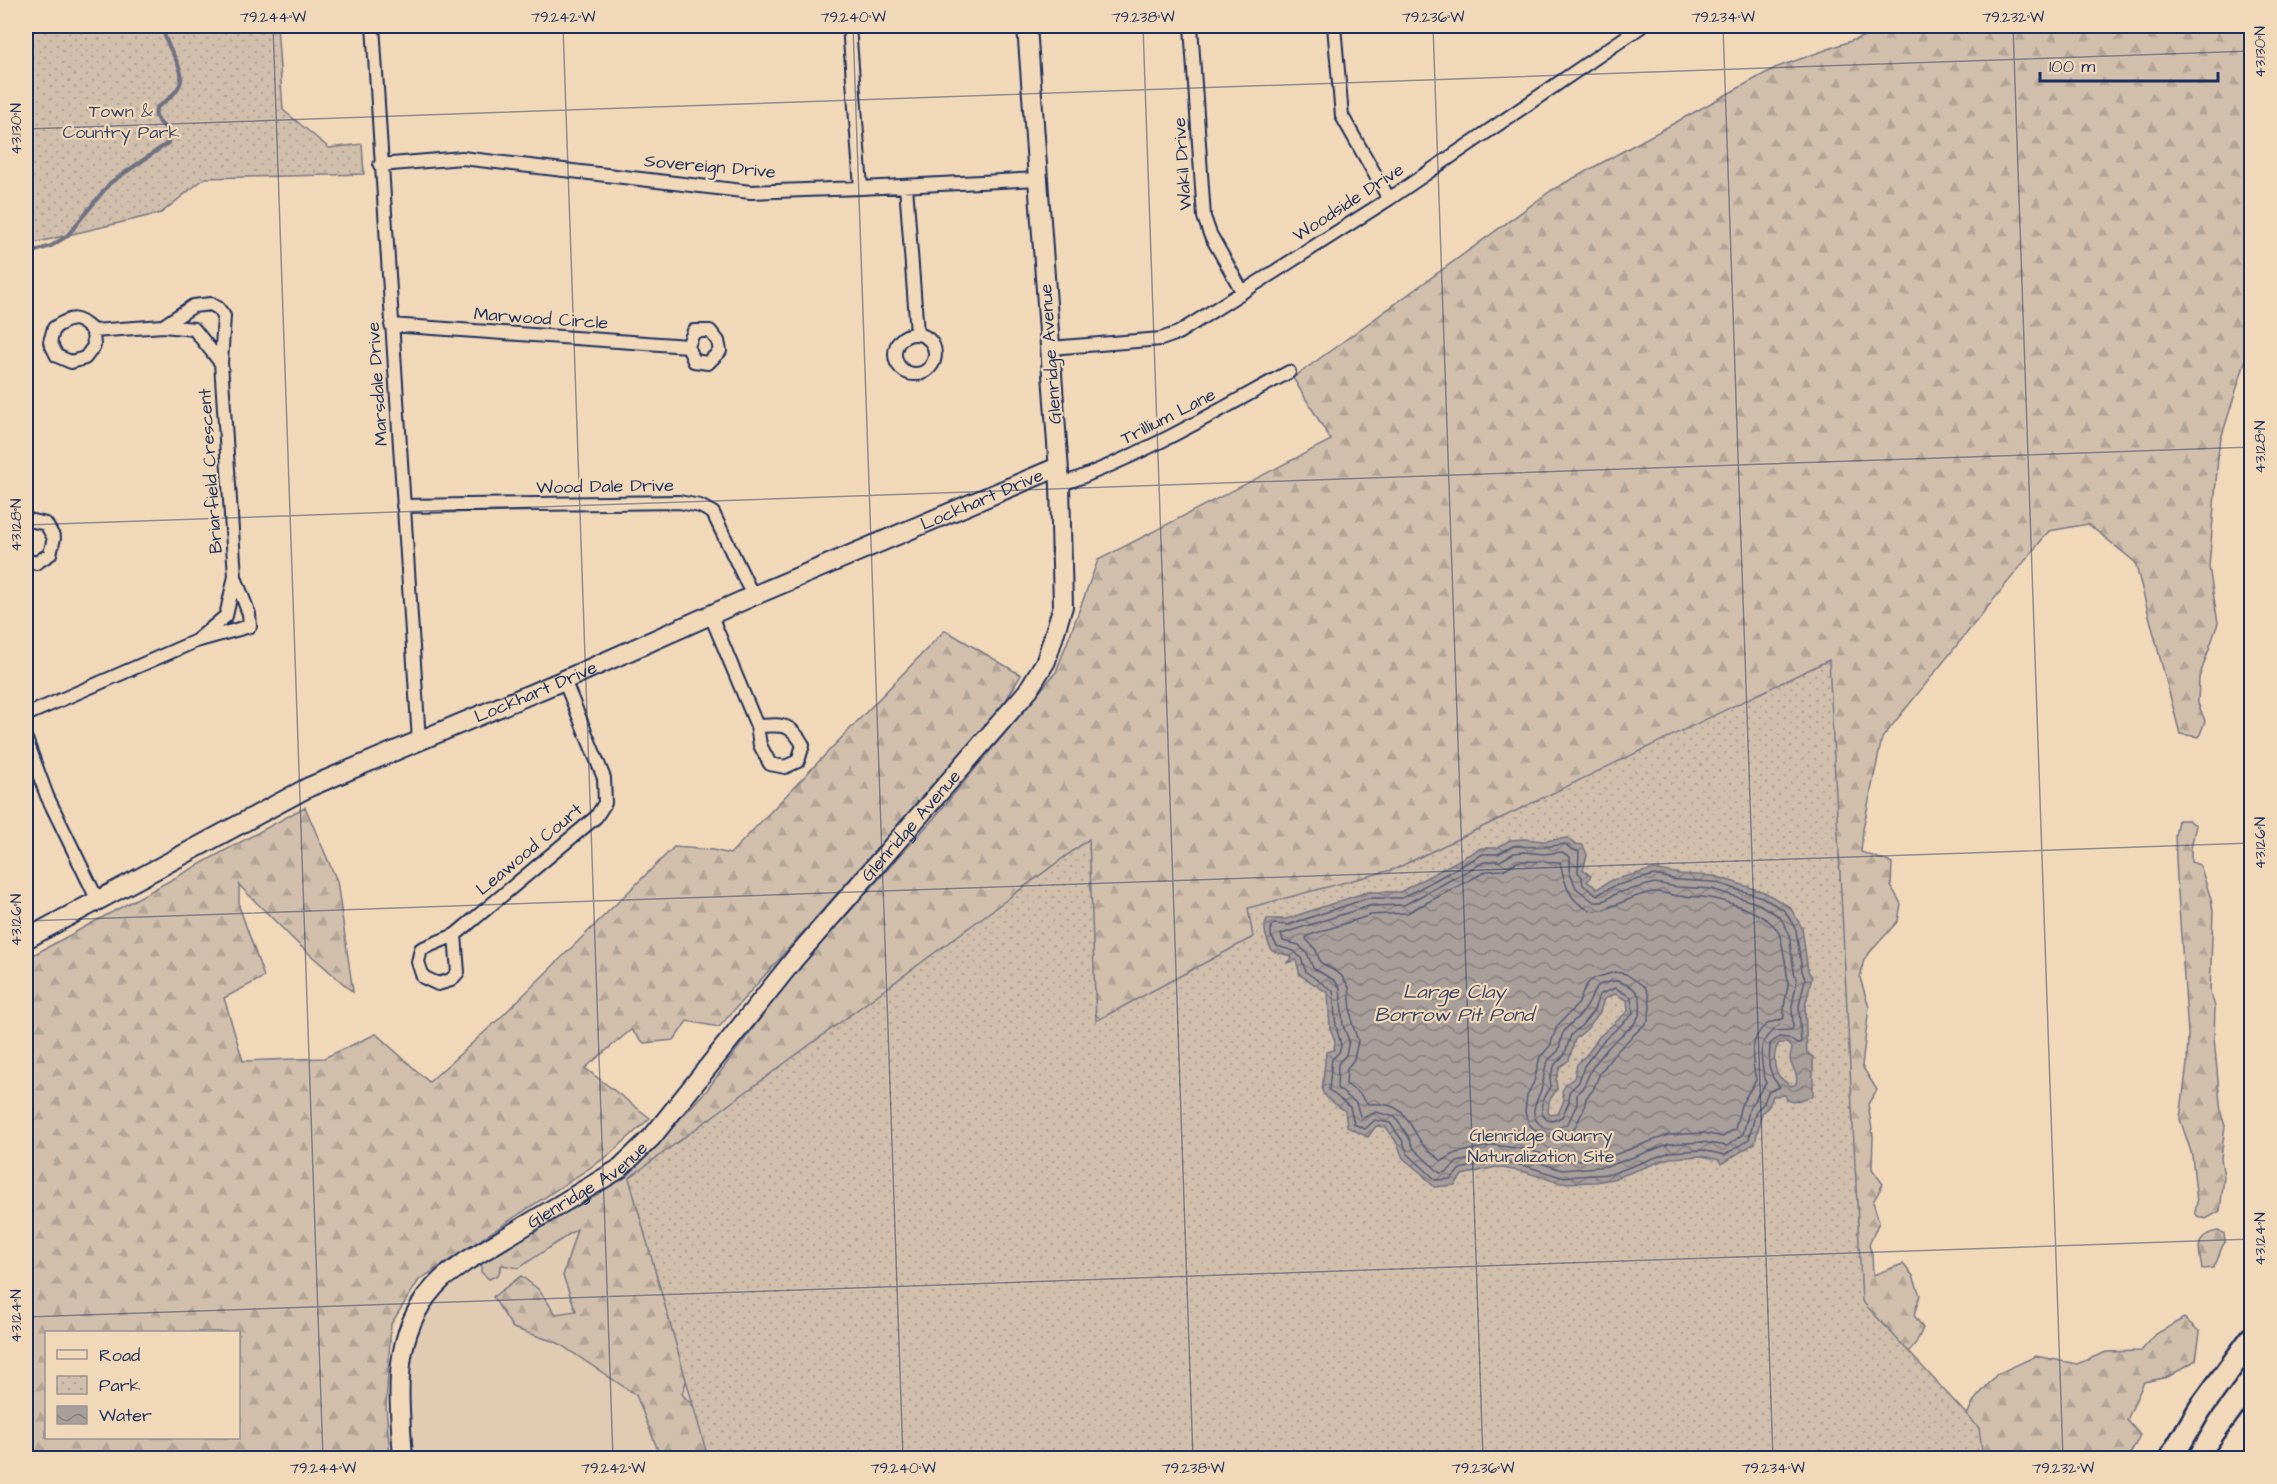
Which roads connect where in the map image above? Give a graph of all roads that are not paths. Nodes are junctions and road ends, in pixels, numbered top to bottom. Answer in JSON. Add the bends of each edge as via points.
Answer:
{"nodes":[{"id":1,"x":373,"y":26,"type":"edge"},
{"id":2,"x":849,"y":26,"type":"edge"},
{"id":3,"x":1027,"y":26,"type":"edge"},
{"id":4,"x":1191,"y":26,"type":"edge"},
{"id":5,"x":1335,"y":26,"type":"edge"},
{"id":6,"x":1642,"y":26,"type":"edge"},
{"id":7,"x":380,"y":165,"type":"junction"},
{"id":8,"x":1038,"y":179,"type":"junction"},
{"id":9,"x":906,"y":186,"type":"junction"},
{"id":10,"x":861,"y":188,"type":"junction"},
{"id":11,"x":1389,"y":199,"type":"junction"},
{"id":12,"x":1242,"y":291,"type":"junction"},
{"id":13,"x":391,"y":325,"type":"junction"},
{"id":14,"x":163,"y":326,"type":"junction"},
{"id":15,"x":93,"y":331,"type":"dead end"},
{"id":16,"x":917,"y":333,"type":"dead end"},
{"id":17,"x":688,"y":346,"type":"dead end"},
{"id":18,"x":1050,"y":348,"type":"junction"},
{"id":19,"x":221,"y":363,"type":"junction"},
{"id":20,"x":1289,"y":372,"type":"dead end"},
{"id":21,"x":1059,"y":476,"type":"junction"},
{"id":22,"x":403,"y":506,"type":"junction"},
{"id":23,"x":26,"y":522,"type":"edge"},
{"id":24,"x":26,"y":560,"type":"edge"},
{"id":25,"x":235,"y":576,"type":"junction"},
{"id":26,"x":753,"y":596,"type":"junction"},
{"id":27,"x":711,"y":616,"type":"junction"},
{"id":28,"x":196,"y":641,"type":"junction"},
{"id":29,"x":564,"y":680,"type":"junction"},
{"id":30,"x":26,"y":715,"type":"edge"},
{"id":31,"x":757,"y":726,"type":"dead end"},
{"id":32,"x":26,"y":739,"type":"edge"},
{"id":33,"x":418,"y":741,"type":"junction"},
{"id":34,"x":98,"y":901,"type":"junction"},
{"id":35,"x":455,"y":935,"type":"dead end"},
{"id":36,"x":26,"y":939,"type":"edge"},
{"id":37,"x":2252,"y":1338,"type":"edge"},
{"id":38,"x":2200,"y":1409,"type":"junction"},
{"id":39,"x":2252,"y":1421,"type":"edge"},
{"id":40,"x":403,"y":1458,"type":"edge"},
{"id":41,"x":2164,"y":1458,"type":"edge"},
{"id":42,"x":2171,"y":1458,"type":"edge"},
{"id":43,"x":2226,"y":1458,"type":"edge"}],
"edges":[{"from":1,"to":7,"type":"street","name":"Marsdale Drive"},
{"from":2,"to":10,"type":"street"},
{"from":3,"to":8,"type":"main road","name":"Glenridge Avenue"},
{"from":4,"to":12,"type":"street","name":"Wakil Drive","via":[[1204,218]]},
{"from":5,"to":11,"type":"street","via":[[1342,116]]},
{"from":6,"to":11,"type":"street","name":"Woodside Drive"},
{"from":7,"to":10,"type":"street","name":"Sovereign Drive","via":[[462,158],[751,192]]},
{"from":7,"to":13,"type":"street","name":"Marsdale Drive"},
{"from":8,"to":9,"type":"street","name":"Sovereign Drive"},
{"from":8,"to":18,"type":"main road","name":"Glenridge Avenue"},
{"from":9,"to":10,"type":"street","name":"Sovereign Drive"},
{"from":9,"to":16,"type":"street"},
{"from":11,"to":12,"type":"street","name":"Woodside Drive"},
{"from":12,"to":18,"type":"street","name":"Woodside Drive","via":[[1178,333],[1161,339]]},
{"from":13,"to":17,"type":"street","name":"Marwood Circle"},
{"from":13,"to":22,"type":"street","name":"Marsdale Drive"},
{"from":14,"to":15,"type":"street","name":"Briarfield Crescent"},
{"from":14,"to":19,"type":"street","name":"Briarfield Crescent","via":[[194,329]]},
{"from":14,"to":19,"type":"street","name":"Briarfield Crescent","via":[[193,306],[211,304],[218,308],[224,316]]},
{"from":18,"to":21,"type":"main road","name":"Glenridge Avenue"},
{"from":19,"to":25,"type":"street","name":"Briarfield Crescent"},
{"from":20,"to":21,"type":"street","name":"Trillium Lane","via":[[1095,473]]},
{"from":21,"to":26,"type":"main road","name":"Lockhart Drive"},
{"from":21,"to":40,"type":"main road","name":"Glenridge Avenue","via":[[1063,606],[1046,661],[1027,692],[796,957],[634,1156],[619,1169],[465,1262],[442,1279],[422,1302],[402,1349],[399,1370]]},
{"from":22,"to":26,"type":"street","name":"Wood Dale Drive","via":[[679,502],[700,506],[713,513]]},
{"from":22,"to":33,"type":"street","name":"Marsdale Drive"},
{"from":23,"to":24,"type":"street","via":[[46,524],[54,538],[50,554],[36,563]]},
{"from":25,"to":28,"type":"street","name":"Briarfield Crescent","via":[[226,616]]},
{"from":25,"to":28,"type":"street","name":"Briarfield Crescent","via":[[250,626]]},
{"from":26,"to":27,"type":"main road","name":"Lockhart Drive"},
{"from":27,"to":29,"type":"main road","name":"Lockhart Drive"},
{"from":27,"to":31,"type":"street"},
{"from":28,"to":30,"type":"street","name":"Briarfield Crescent"},
{"from":29,"to":33,"type":"main road","name":"Lockhart Drive"},
{"from":29,"to":35,"type":"street","name":"Leawood Court","via":[[604,778],[605,803],[596,817]]},
{"from":32,"to":34,"type":"street","via":[[47,796]]},
{"from":33,"to":34,"type":"main road","name":"Lockhart Drive","via":[[309,787]]},
{"from":34,"to":36,"type":"main road","name":"Lockhart Drive"},
{"from":37,"to":38,"type":"highway"},
{"from":38,"to":41,"type":"highway"},
{"from":38,"to":42,"type":"highway"},
{"from":39,"to":43,"type":"highway"}]}
